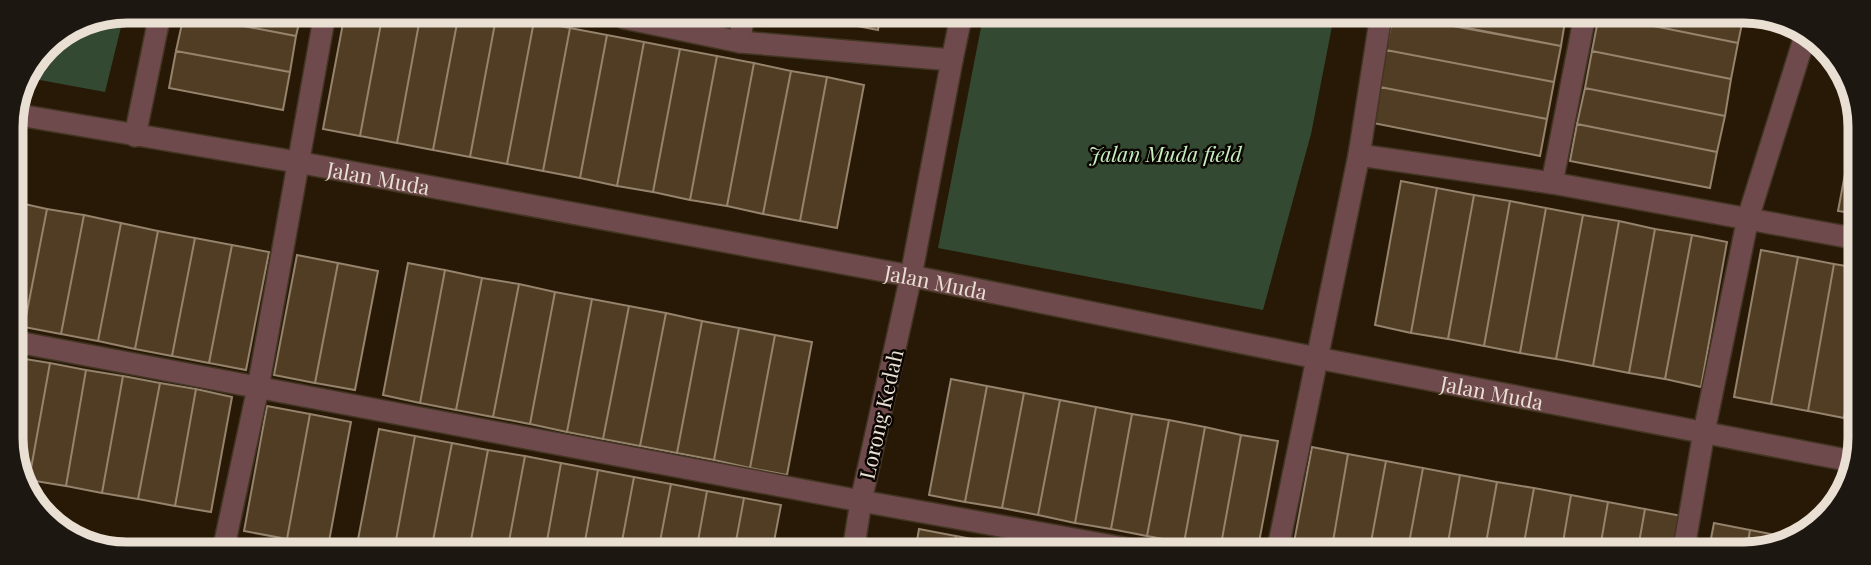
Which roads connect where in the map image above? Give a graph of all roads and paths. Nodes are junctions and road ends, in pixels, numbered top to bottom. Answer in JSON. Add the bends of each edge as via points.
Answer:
{"nodes":[{"id":1,"x":158,"y":23,"type":"edge"},
{"id":2,"x":323,"y":23,"type":"edge"},
{"id":3,"x":648,"y":23,"type":"edge"},
{"id":4,"x":742,"y":23,"type":"edge"},
{"id":5,"x":960,"y":23,"type":"edge"},
{"id":6,"x":1380,"y":23,"type":"edge"},
{"id":7,"x":1583,"y":23,"type":"edge"},
{"id":8,"x":1803,"y":41,"type":"edge"},
{"id":9,"x":740,"y":42,"type":"junction"},
{"id":10,"x":952,"y":60,"type":"junction"},
{"id":11,"x":24,"y":116,"type":"edge"},
{"id":12,"x":135,"y":136,"type":"junction"},
{"id":13,"x":1359,"y":155,"type":"junction"},
{"id":14,"x":297,"y":162,"type":"junction"},
{"id":15,"x":1552,"y":183,"type":"junction"},
{"id":16,"x":1748,"y":218,"type":"junction"},
{"id":17,"x":1848,"y":237,"type":"edge"},
{"id":18,"x":911,"y":276,"type":"junction"},
{"id":19,"x":23,"y":343,"type":"edge"},
{"id":20,"x":1317,"y":358,"type":"junction"},
{"id":21,"x":258,"y":388,"type":"junction"},
{"id":22,"x":1704,"y":432,"type":"junction"},
{"id":23,"x":1846,"y":460,"type":"edge"},
{"id":24,"x":861,"y":501,"type":"junction"},
{"id":25,"x":225,"y":542,"type":"edge"},
{"id":26,"x":855,"y":542,"type":"edge"},
{"id":27,"x":1090,"y":542,"type":"edge"},
{"id":28,"x":1279,"y":542,"type":"edge"},
{"id":29,"x":1685,"y":542,"type":"edge"}],
"edges":[{"from":1,"to":12,"type":"street"},
{"from":2,"to":14,"type":"street"},
{"from":3,"to":9,"type":"street"},
{"from":4,"to":9,"type":"street"},
{"from":5,"to":10,"type":"street","name":"Lorong Kedah"},
{"from":6,"to":13,"type":"street"},
{"from":7,"to":15,"type":"street"},
{"from":8,"to":16,"type":"street"},
{"from":9,"to":10,"type":"street"},
{"from":10,"to":18,"type":"street","name":"Lorong Kedah"},
{"from":11,"to":12,"type":"street","name":"Jalan Muda"},
{"from":12,"to":14,"type":"street","name":"Jalan Muda"},
{"from":13,"to":15,"type":"street"},
{"from":13,"to":20,"type":"street"},
{"from":14,"to":18,"type":"street","name":"Jalan Muda"},
{"from":14,"to":21,"type":"street"},
{"from":15,"to":16,"type":"street"},
{"from":16,"to":17,"type":"street"},
{"from":16,"to":22,"type":"street"},
{"from":18,"to":20,"type":"street","name":"Jalan Muda"},
{"from":18,"to":24,"type":"street","name":"Lorong Kedah"},
{"from":19,"to":21,"type":"street"},
{"from":20,"to":22,"type":"street","name":"Jalan Muda"},
{"from":20,"to":28,"type":"street"},
{"from":21,"to":24,"type":"street"},
{"from":21,"to":25,"type":"street"},
{"from":22,"to":23,"type":"street","name":"Jalan Muda"},
{"from":22,"to":29,"type":"street"},
{"from":24,"to":26,"type":"street","name":"Lorong Kedah"},
{"from":24,"to":27,"type":"street"}]}
